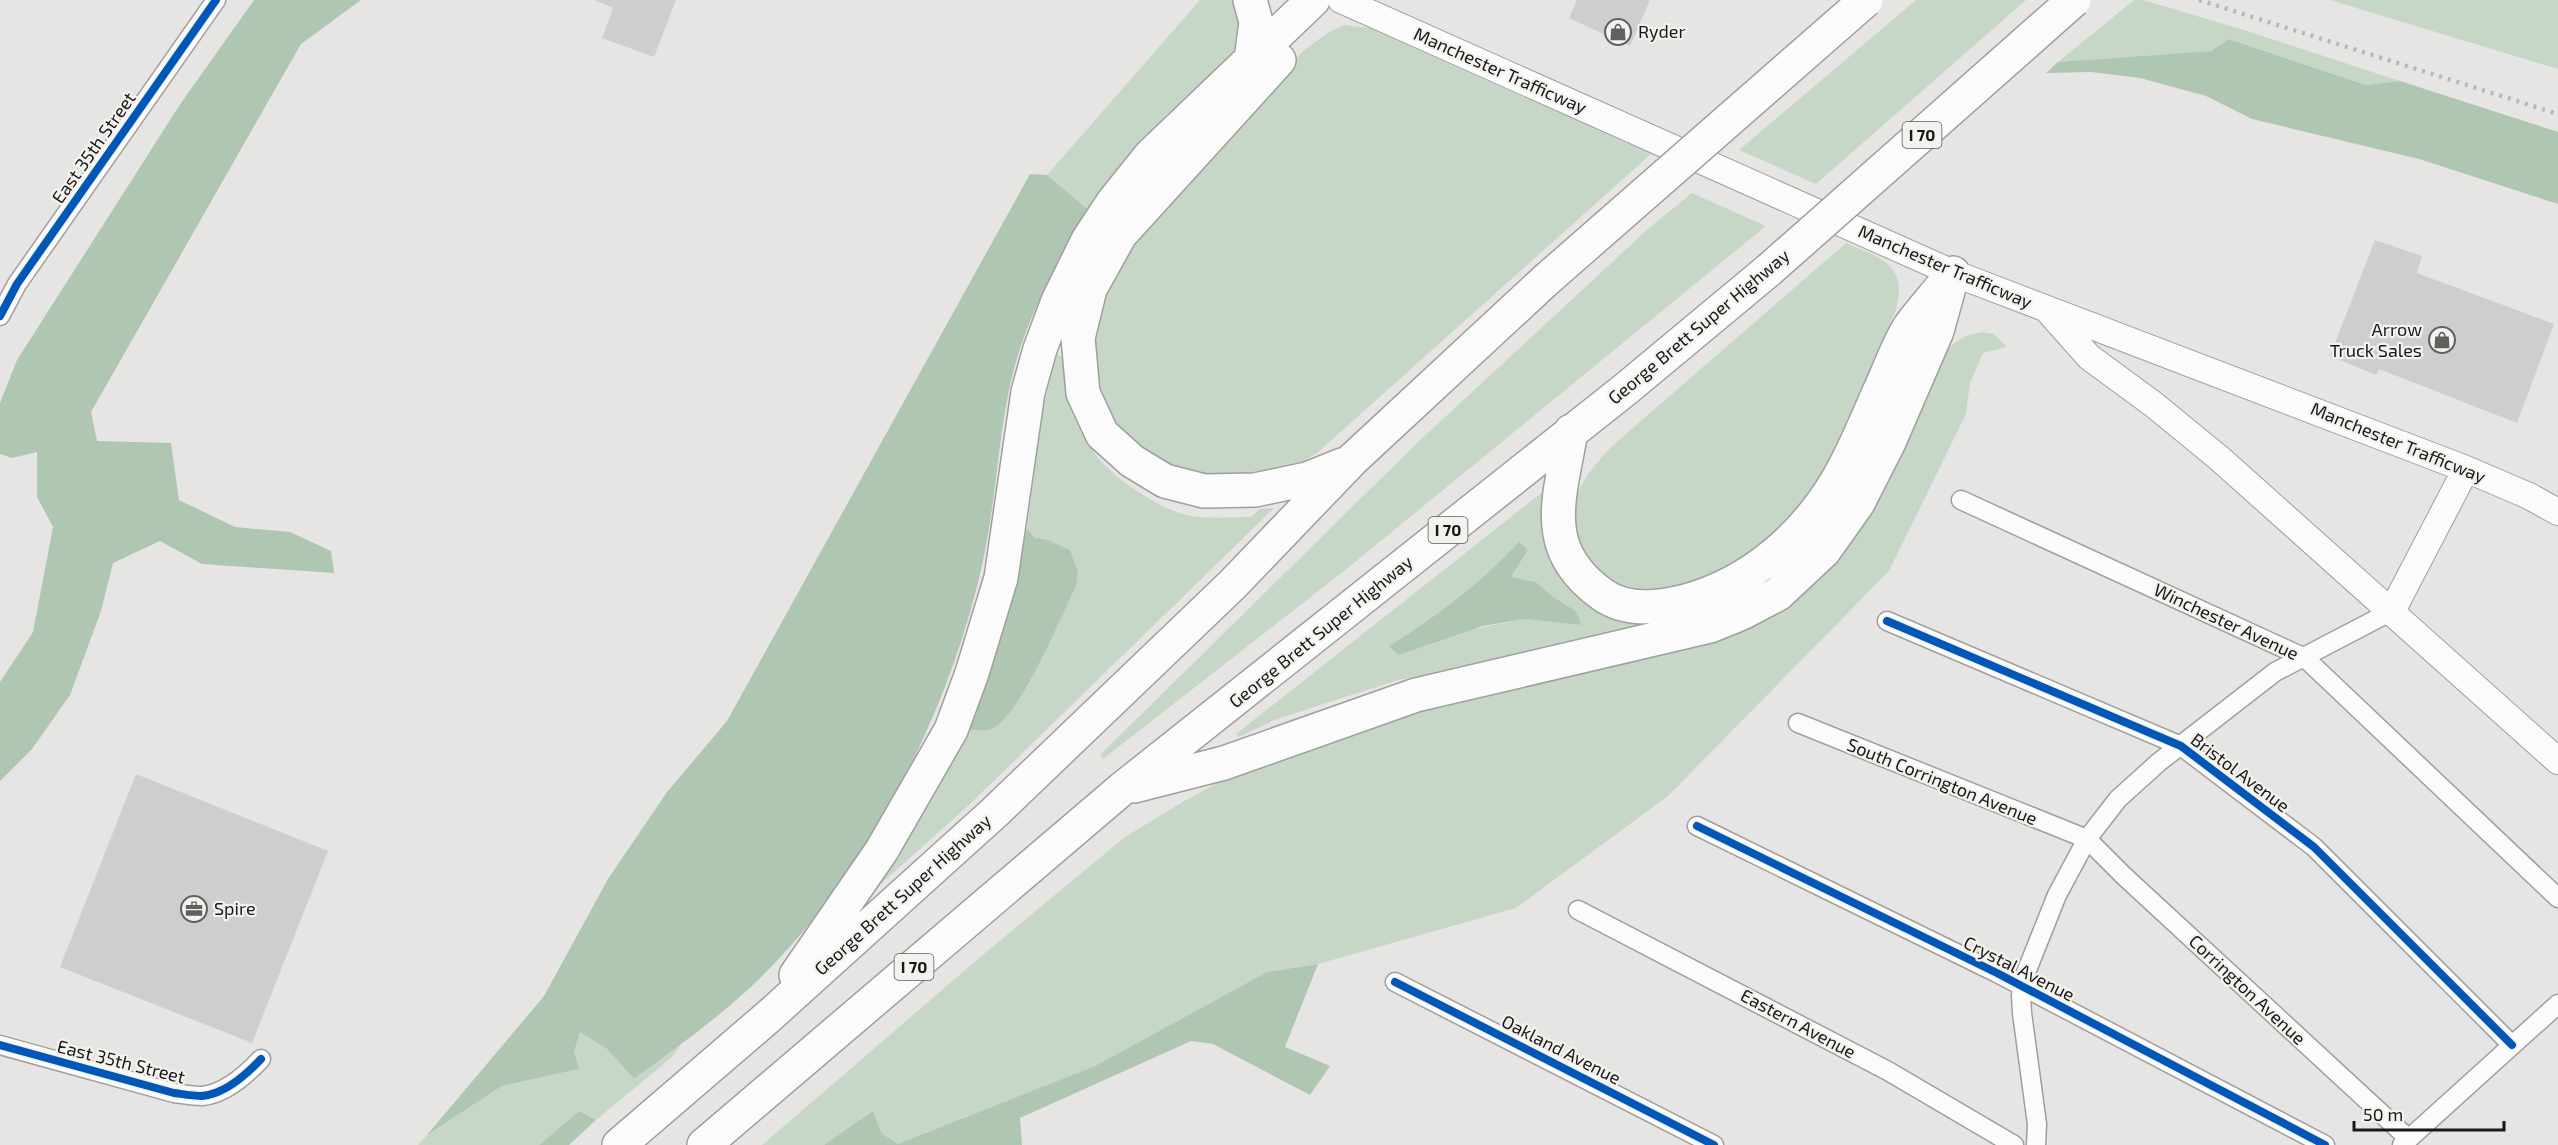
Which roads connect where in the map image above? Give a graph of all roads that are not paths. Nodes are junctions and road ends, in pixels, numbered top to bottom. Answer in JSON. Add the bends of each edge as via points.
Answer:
{"nodes":[{"id":1,"x":216,"y":0,"type":"edge"},
{"id":2,"x":1250,"y":0,"type":"edge"},
{"id":3,"x":1315,"y":0,"type":"edge"},
{"id":4,"x":1341,"y":0,"type":"edge"},
{"id":5,"x":1866,"y":0,"type":"edge"},
{"id":6,"x":2073,"y":0,"type":"edge"},
{"id":7,"x":1251,"y":60,"type":"junction"},
{"id":8,"x":1953,"y":273,"type":"junction"},
{"id":9,"x":2048,"y":310,"type":"junction"},
{"id":10,"x":0,"y":316,"type":"edge"},
{"id":11,"x":1571,"y":431,"type":"junction"},
{"id":12,"x":1352,"y":460,"type":"junction"},
{"id":13,"x":2466,"y":469,"type":"junction"},
{"id":14,"x":1961,"y":500,"type":"dead end"},
{"id":15,"x":2558,"y":512,"type":"edge"},
{"id":16,"x":2392,"y":611,"type":"junction"},
{"id":17,"x":1887,"y":621,"type":"dead end"},
{"id":18,"x":2305,"y":658,"type":"junction"},
{"id":19,"x":1798,"y":723,"type":"dead end"},
{"id":20,"x":2181,"y":746,"type":"junction"},
{"id":21,"x":2558,"y":761,"type":"edge"},
{"id":22,"x":1124,"y":788,"type":"junction"},
{"id":23,"x":1697,"y":826,"type":"dead end"},
{"id":24,"x":2087,"y":839,"type":"junction"},
{"id":25,"x":2558,"y":898,"type":"edge"},
{"id":26,"x":1578,"y":910,"type":"dead end"},
{"id":27,"x":1395,"y":982,"type":"dead end"},
{"id":28,"x":2023,"y":988,"type":"junction"},
{"id":29,"x":2558,"y":1004,"type":"edge"},
{"id":30,"x":768,"y":1017,"type":"junction"},
{"id":31,"x":2512,"y":1045,"type":"junction"},
{"id":32,"x":1,"y":1048,"type":"edge"},
{"id":33,"x":261,"y":1059,"type":"dead end"},
{"id":34,"x":2406,"y":1142,"type":"edge"},
{"id":35,"x":619,"y":1145,"type":"edge"},
{"id":36,"x":704,"y":1145,"type":"edge"},
{"id":37,"x":1714,"y":1145,"type":"edge"},
{"id":38,"x":2014,"y":1145,"type":"edge"},
{"id":39,"x":2036,"y":1145,"type":"edge"},
{"id":40,"x":2325,"y":1145,"type":"edge"}],
"edges":[{"from":1,"to":10,"type":"street","name":"East 35th Street","via":[[17,284]]},
{"from":2,"to":7,"type":"highway","via":[[1256,22]]},
{"from":3,"to":7,"type":"highway"},
{"from":3,"to":12,"type":"highway","via":[[1283,56],[1120,235],[1090,289],[1078,338],[1083,393],[1102,434],[1165,481],[1203,491],[1255,490],[1307,479]]},
{"from":4,"to":8,"type":"main road","name":"Manchester Trafficway"},
{"from":5,"to":12,"type":"highway","name":"George Brett Super Highway","bridge":true,"via":[[1546,280]]},
{"from":6,"to":11,"type":"highway","name":"George Brett Super Highway","number":"I 70","bridge":true,"via":[[1770,269]]},
{"from":7,"to":30,"type":"highway","via":[[1150,156],[1088,240],[1040,349],[1028,392],[1001,578],[951,730],[882,850]]},
{"from":8,"to":9,"type":"main road","name":"Manchester Trafficway"},
{"from":8,"to":11,"type":"highway","via":[[1909,328],[1839,478],[1816,512],[1759,568],[1703,596],[1666,607],[1634,607],[1609,599],[1584,581],[1565,555],[1557,519]]},
{"from":8,"to":22,"type":"highway","via":[[1937,331],[1858,503],[1824,550],[1778,594],[1710,626],[1416,695],[1224,763]]},
{"from":9,"to":13,"type":"main road","name":"Manchester Trafficway"},
{"from":9,"to":16,"type":"main road","via":[[2090,357],[2219,458]]},
{"from":11,"to":22,"type":"highway","name":"George Brett Super Highway","number":"I 70"},
{"from":12,"to":30,"type":"highway","name":"George Brett Super Highway","via":[[1233,584],[1012,796]]},
{"from":13,"to":15,"type":"main road","name":"Manchester Trafficway"},
{"from":13,"to":16,"type":"main road"},
{"from":14,"to":18,"type":"street","name":"Winchester Avenue"},
{"from":16,"to":18,"type":"street"},
{"from":16,"to":21,"type":"main road"},
{"from":17,"to":20,"type":"street","name":"Bristol Avenue"},
{"from":18,"to":20,"type":"street","via":[[2275,672]]},
{"from":18,"to":25,"type":"street","name":"Winchester Avenue"},
{"from":19,"to":24,"type":"street","name":"South Corrington Avenue"},
{"from":20,"to":24,"type":"street","via":[[2118,799]]},
{"from":20,"to":31,"type":"street","name":"Bristol Avenue","via":[[2314,847]]},
{"from":22,"to":36,"type":"highway","name":"George Brett Super Highway","number":"I 70"},
{"from":23,"to":28,"type":"street","name":"Crystal Avenue"},
{"from":24,"to":28,"type":"street","via":[[2035,945]]},
{"from":24,"to":34,"type":"street","name":"Corrington Avenue"},
{"from":26,"to":38,"type":"street","name":"Eastern Avenue","via":[[1888,1071]]},
{"from":27,"to":37,"type":"street","name":"Oakland Avenue"},
{"from":28,"to":39,"type":"street","via":[[2022,1013],[2037,1124]]},
{"from":28,"to":40,"type":"street","name":"Crystal Avenue"},
{"from":29,"to":31,"type":"street"},
{"from":30,"to":35,"type":"highway","name":"George Brett Super Highway"},
{"from":31,"to":34,"type":"street"},
{"from":32,"to":33,"type":"street","name":"East 35th Street","via":[[174,1093],[202,1096],[246,1076]]}]}
